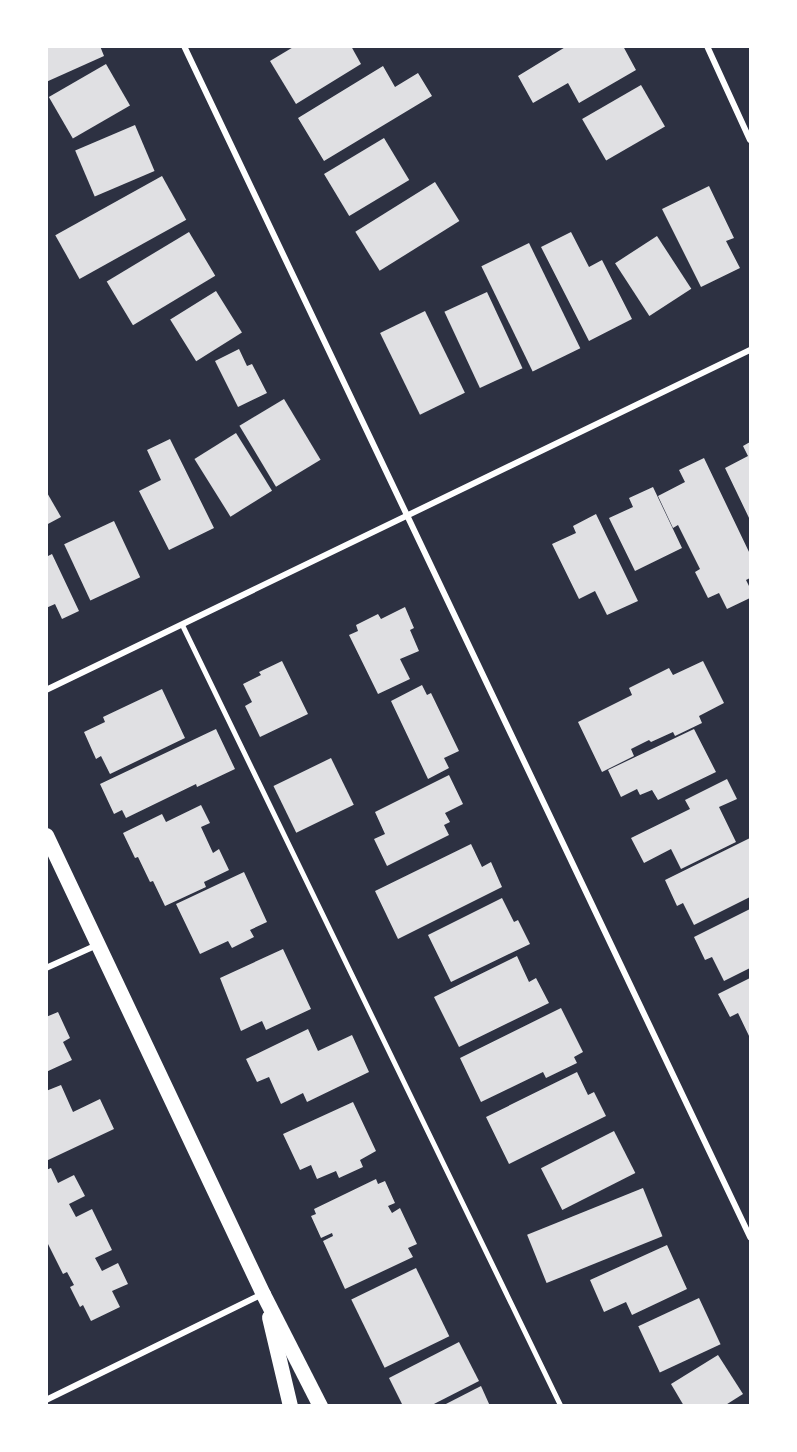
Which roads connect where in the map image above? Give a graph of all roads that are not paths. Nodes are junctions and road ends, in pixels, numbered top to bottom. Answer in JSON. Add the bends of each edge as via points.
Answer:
{"nodes":[{"id":1,"x":184,"y":46,"type":"edge"},
{"id":2,"x":706,"y":46,"type":"edge"},
{"id":3,"x":750,"y":140,"type":"edge"},
{"id":4,"x":750,"y":350,"type":"edge"},
{"id":5,"x":409,"y":516,"type":"junction"},
{"id":6,"x":182,"y":624,"type":"junction"},
{"id":7,"x":46,"y":690,"type":"edge"},
{"id":8,"x":46,"y":835,"type":"edge"},
{"id":9,"x":98,"y":945,"type":"junction"},
{"id":10,"x":46,"y":968,"type":"edge"},
{"id":11,"x":750,"y":1237,"type":"edge"},
{"id":12,"x":263,"y":1294,"type":"junction"},
{"id":13,"x":46,"y":1400,"type":"edge"},
{"id":14,"x":290,"y":1406,"type":"edge"},
{"id":15,"x":320,"y":1406,"type":"edge"},
{"id":16,"x":561,"y":1406,"type":"edge"}],
"edges":[{"from":1,"to":5,"type":"street"},
{"from":2,"to":3,"type":"street"},
{"from":4,"to":5,"type":"street"},
{"from":5,"to":6,"type":"street"},
{"from":5,"to":11,"type":"street"},
{"from":6,"to":7,"type":"street"},
{"from":6,"to":16,"type":"lane"},
{"from":8,"to":9,"type":"main road"},
{"from":9,"to":10,"type":"street"},
{"from":9,"to":12,"type":"main road"},
{"from":12,"to":13,"type":"street"},
{"from":12,"to":14,"type":"main road"},
{"from":12,"to":15,"type":"main road"}]}
